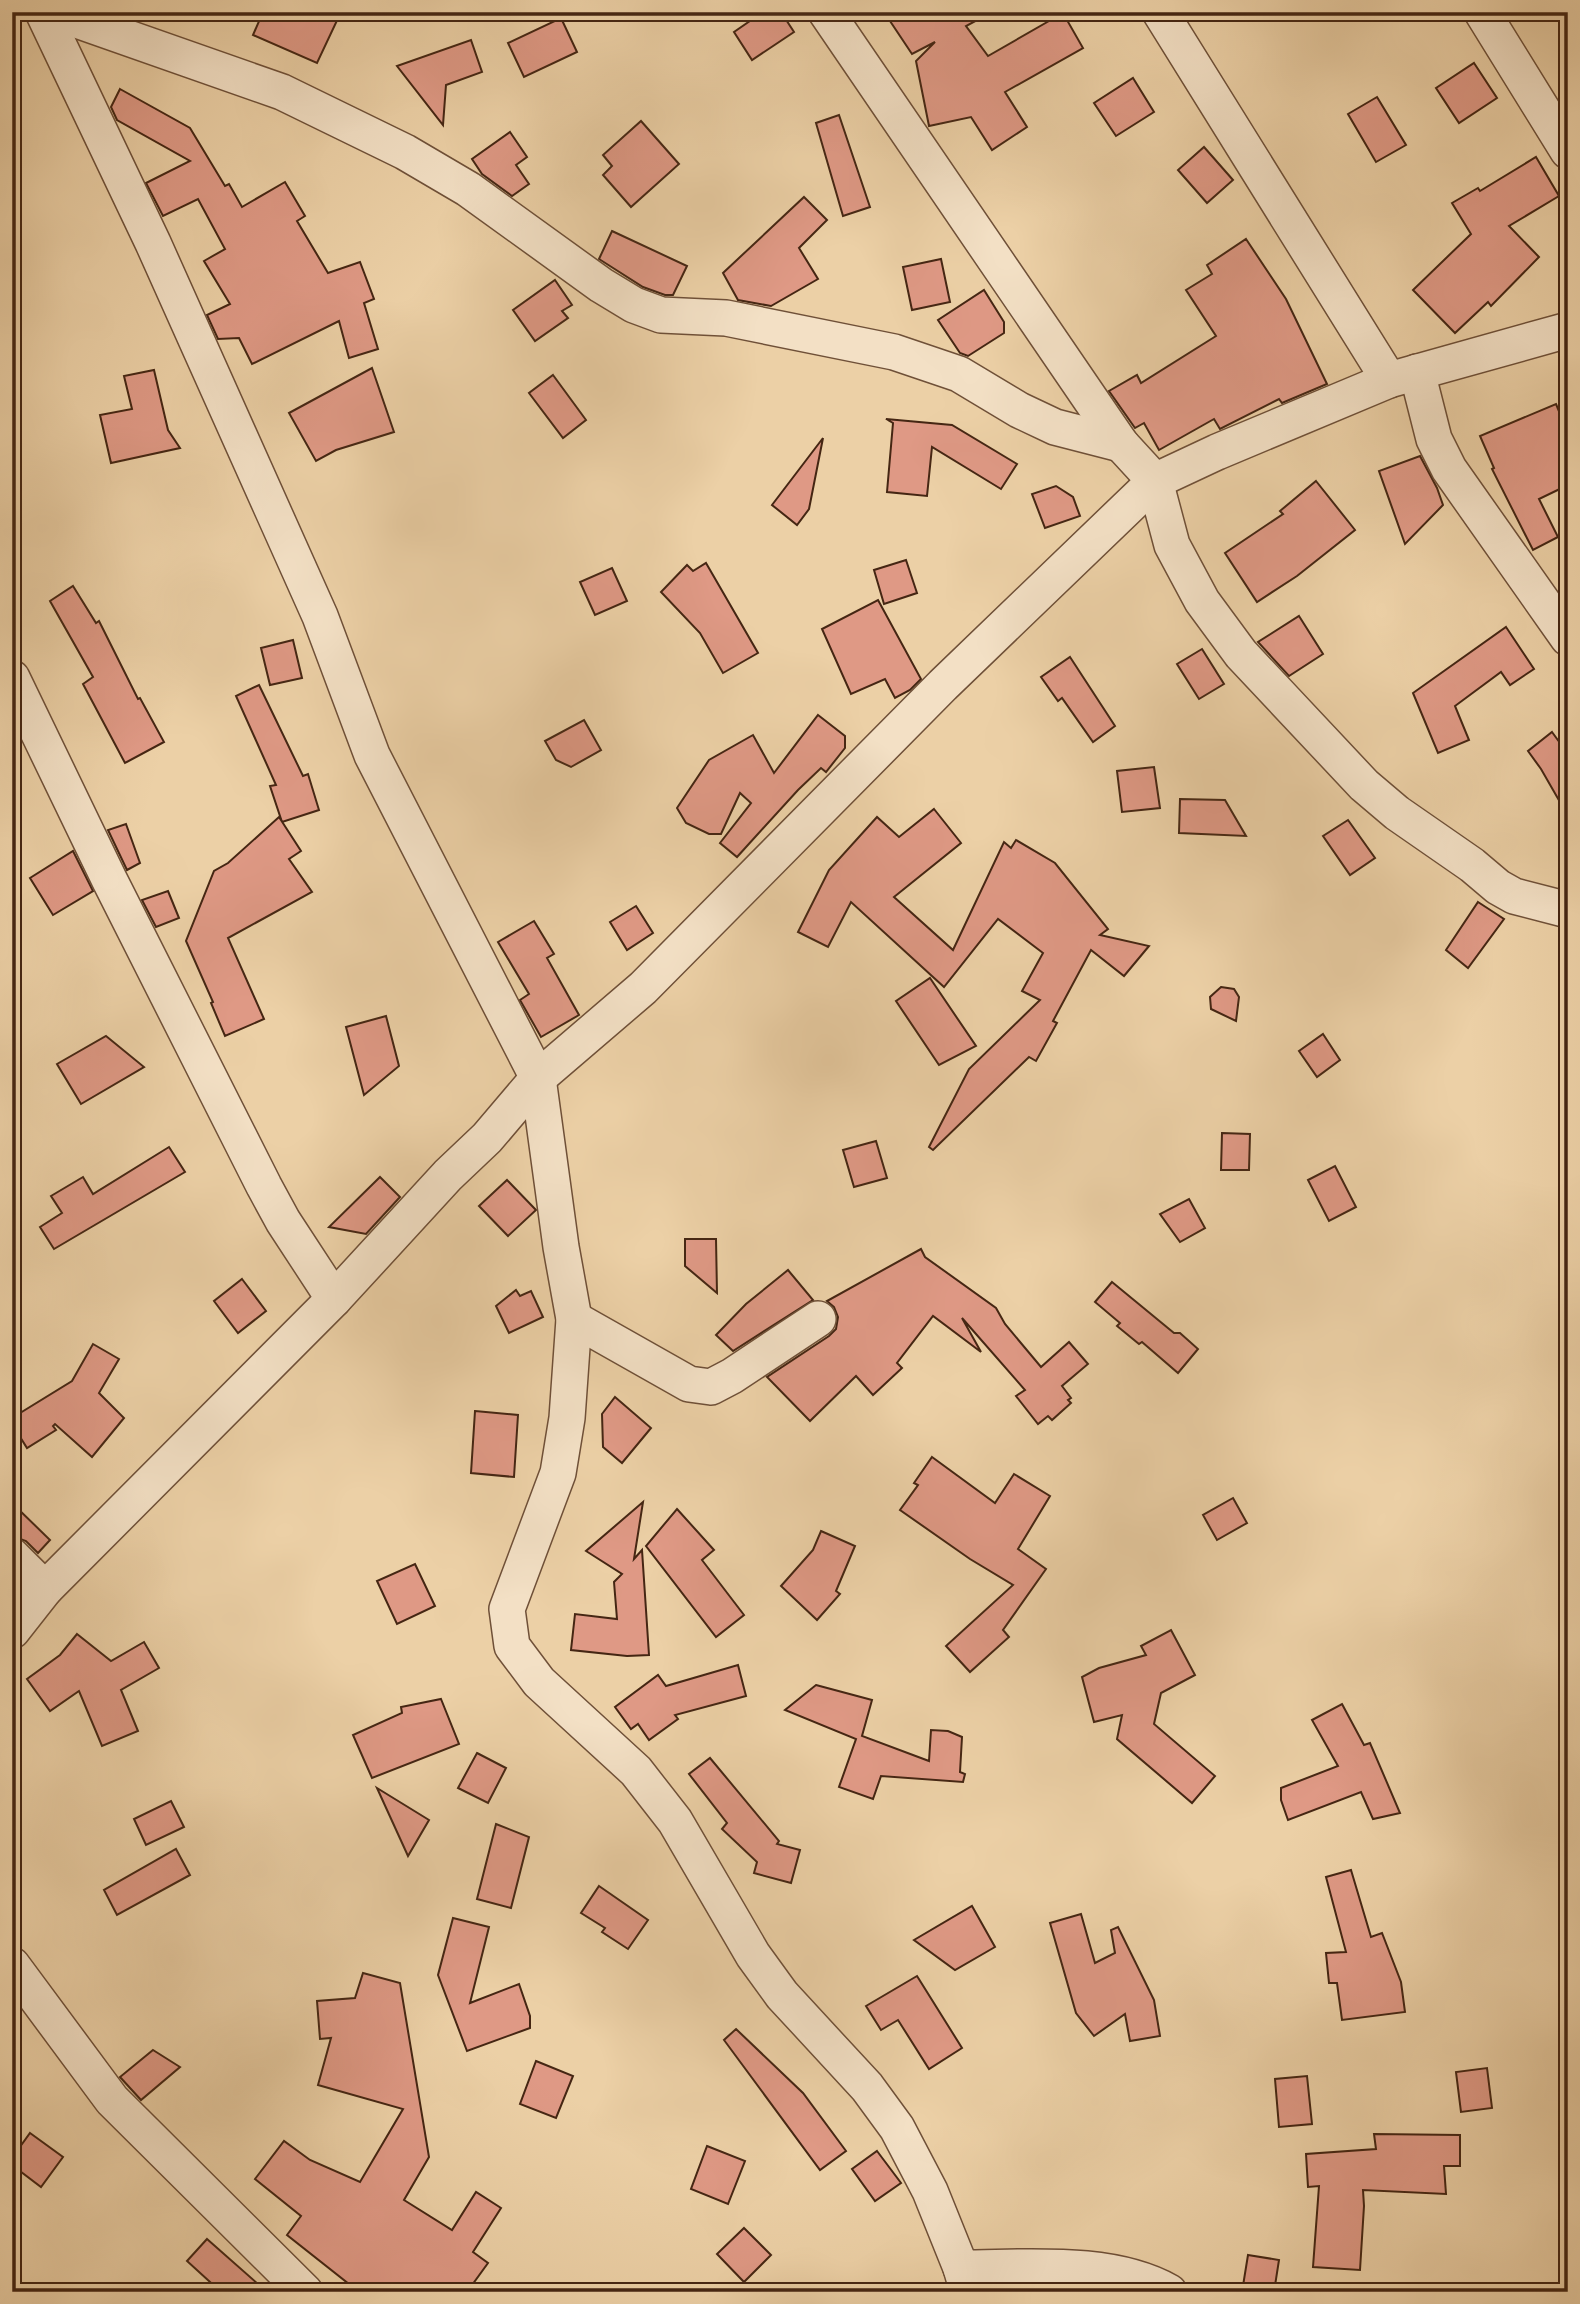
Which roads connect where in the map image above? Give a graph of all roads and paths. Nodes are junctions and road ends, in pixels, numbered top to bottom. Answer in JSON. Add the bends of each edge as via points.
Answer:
{"nodes":[{"id":1,"x":43,"y":12,"type":"edge"},
{"id":2,"x":54,"y":12,"type":"edge"},
{"id":3,"x":826,"y":12,"type":"edge"},
{"id":4,"x":1160,"y":12,"type":"edge"},
{"id":5,"x":1482,"y":12,"type":"edge"},
{"id":6,"x":1568,"y":151,"type":"edge"},
{"id":7,"x":1568,"y":330,"type":"edge"},
{"id":8,"x":1403,"y":376,"type":"junction"},
{"id":9,"x":1121,"y":444,"type":"junction"},
{"id":10,"x":1155,"y":481,"type":"junction"},
{"id":11,"x":1568,"y":638,"type":"edge"},
{"id":12,"x":12,"y":678,"type":"edge"},
{"id":13,"x":1568,"y":910,"type":"edge"},
{"id":14,"x":538,"y":1077,"type":"junction"},
{"id":15,"x":334,"y":1299,"type":"junction"},
{"id":16,"x":574,"y":1319,"type":"junction"},
{"id":17,"x":818,"y":1319,"type":"dead end"},
{"id":18,"x":12,"y":1556,"type":"edge"},
{"id":19,"x":45,"y":1589,"type":"junction"},
{"id":20,"x":12,"y":1631,"type":"edge"},
{"id":21,"x":12,"y":1965,"type":"edge"},
{"id":22,"x":964,"y":2280,"type":"edge"},
{"id":23,"x":305,"y":2292,"type":"edge"},
{"id":24,"x":1169,"y":2292,"type":"edge"}],
"edges":[{"from":1,"to":14,"type":"street","via":[[153,243],[320,616],[372,754]]},
{"from":2,"to":9,"type":"street","via":[[282,92],[405,152],[468,189],[635,305],[661,315],[726,318],[894,352],[960,374],[1055,427]]},
{"from":3,"to":9,"type":"street"},
{"from":4,"to":8,"type":"street"},
{"from":5,"to":6,"type":"street"},
{"from":7,"to":8,"type":"street"},
{"from":8,"to":10,"type":"street"},
{"from":8,"to":11,"type":"street","via":[[1449,468]]},
{"from":9,"to":10,"type":"street"},
{"from":10,"to":13,"type":"street","via":[[1172,545],[1202,601],[1241,654],[1355,775],[1397,813],[1498,887],[1514,896]]},
{"from":10,"to":14,"type":"street","via":[[943,685],[643,988]]},
{"from":12,"to":15,"type":"street","via":[[264,1186]]},
{"from":14,"to":15,"type":"street"},
{"from":14,"to":16,"type":"street"},
{"from":15,"to":19,"type":"street"},
{"from":16,"to":17,"type":"street","via":[[689,1384],[711,1387]]},
{"from":16,"to":22,"type":"street","via":[[558,1473],[507,1609],[512,1646],[540,1682],[636,1771],[675,1821],[753,1955],[782,1995],[867,2087],[897,2128],[930,2191]]},
{"from":18,"to":19,"type":"street"},
{"from":19,"to":20,"type":"street"},
{"from":21,"to":23,"type":"street","via":[[112,2100]]},
{"from":22,"to":24,"type":"street","via":[[1079,2269],[1113,2272]]}]}
